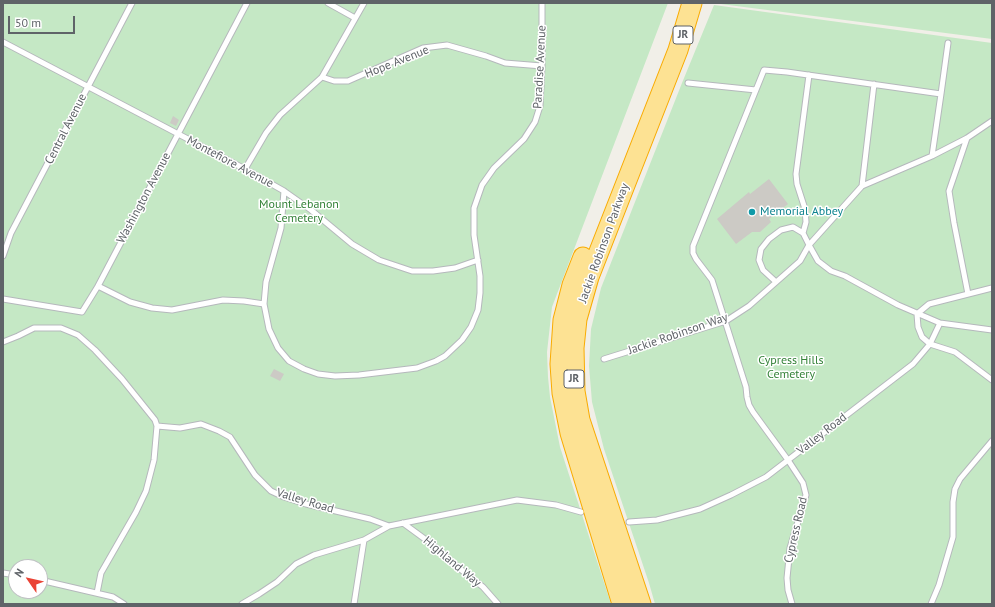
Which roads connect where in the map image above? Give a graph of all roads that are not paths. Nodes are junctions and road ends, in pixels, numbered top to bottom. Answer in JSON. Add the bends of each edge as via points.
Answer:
{"nodes":[{"id":1,"x":132,"y":3,"type":"edge"},
{"id":2,"x":247,"y":3,"type":"edge"},
{"id":3,"x":328,"y":3,"type":"edge"},
{"id":4,"x":364,"y":3,"type":"edge"},
{"id":5,"x":542,"y":3,"type":"edge"},
{"id":6,"x":679,"y":3,"type":"edge"},
{"id":7,"x":692,"y":3,"type":"edge"},
{"id":8,"x":702,"y":3,"type":"edge"},
{"id":9,"x":356,"y":18,"type":"junction"},
{"id":10,"x":3,"y":42,"type":"edge"},
{"id":11,"x":948,"y":43,"type":"dead end"},
{"id":12,"x":542,"y":66,"type":"junction"},
{"id":13,"x":671,"y":66,"type":"junction"},
{"id":14,"x":808,"y":75,"type":"junction"},
{"id":15,"x":322,"y":77,"type":"junction"},
{"id":16,"x":688,"y":83,"type":"dead end"},
{"id":17,"x":874,"y":84,"type":"junction"},
{"id":18,"x":88,"y":86,"type":"junction"},
{"id":19,"x":756,"y":90,"type":"junction"},
{"id":20,"x":941,"y":94,"type":"junction"},
{"id":21,"x":992,"y":121,"type":"edge"},
{"id":22,"x":178,"y":134,"type":"junction"},
{"id":23,"x":967,"y":138,"type":"junction"},
{"id":24,"x":932,"y":156,"type":"junction"},
{"id":25,"x":246,"y":169,"type":"junction"},
{"id":26,"x":862,"y":186,"type":"junction"},
{"id":27,"x":284,"y":191,"type":"junction"},
{"id":28,"x":803,"y":233,"type":"junction"},
{"id":29,"x":809,"y":245,"type":"junction"},
{"id":30,"x":3,"y":256,"type":"edge"},
{"id":31,"x":478,"y":260,"type":"junction"},
{"id":32,"x":776,"y":282,"type":"junction"},
{"id":33,"x":98,"y":286,"type":"junction"},
{"id":34,"x":992,"y":288,"type":"edge"},
{"id":35,"x":968,"y":294,"type":"junction"},
{"id":36,"x":3,"y":299,"type":"edge"},
{"id":37,"x":264,"y":304,"type":"junction"},
{"id":38,"x":917,"y":314,"type":"junction"},
{"id":39,"x":726,"y":321,"type":"junction"},
{"id":40,"x":940,"y":323,"type":"junction"},
{"id":41,"x":992,"y":330,"type":"edge"},
{"id":42,"x":3,"y":342,"type":"edge"},
{"id":43,"x":930,"y":344,"type":"junction"},
{"id":44,"x":604,"y":359,"type":"dead end"},
{"id":45,"x":992,"y":380,"type":"edge"},
{"id":46,"x":157,"y":426,"type":"junction"},
{"id":47,"x":992,"y":441,"type":"edge"},
{"id":48,"x":788,"y":460,"type":"junction"},
{"id":49,"x":581,"y":512,"type":"dead end"},
{"id":50,"x":628,"y":522,"type":"dead end"},
{"id":51,"x":403,"y":524,"type":"junction"},
{"id":52,"x":389,"y":526,"type":"junction"},
{"id":53,"x":364,"y":540,"type":"junction"},
{"id":54,"x":48,"y":582,"type":"edge"},
{"id":55,"x":97,"y":593,"type":"junction"},
{"id":56,"x":124,"y":604,"type":"edge"},
{"id":57,"x":242,"y":604,"type":"edge"},
{"id":58,"x":354,"y":604,"type":"edge"},
{"id":59,"x":498,"y":604,"type":"edge"},
{"id":60,"x":622,"y":604,"type":"edge"},
{"id":61,"x":641,"y":604,"type":"edge"},
{"id":62,"x":792,"y":604,"type":"edge"},
{"id":63,"x":931,"y":604,"type":"edge"}],
"edges":[{"from":1,"to":18,"type":"lane","name":"Central Avenue"},
{"from":2,"to":22,"type":"lane","name":"Washington Avenue"},
{"from":3,"to":9,"type":"lane"},
{"from":4,"to":9,"type":"lane"},
{"from":5,"to":12,"type":"lane","name":"Paradise Avenue"},
{"from":6,"to":60,"type":"highway","name":"Jackie Robinson Parkway","number":"JR","via":[[664,50],[572,285],[561,334],[560,378],[566,419]]},
{"from":7,"to":13,"type":"highway","name":"Jackie Robinson Parkway","number":"JR"},
{"from":8,"to":13,"type":"highway","via":[[694,24]]},
{"from":9,"to":15,"type":"lane"},
{"from":10,"to":18,"type":"lane","name":"Montefiore Avenue"},
{"from":11,"to":20,"type":"lane"},
{"from":12,"to":15,"type":"lane","name":"Hope Avenue","via":[[505,63],[447,45],[423,48],[348,81],[334,81]]},
{"from":12,"to":31,"type":"lane","name":"Paradise Avenue","via":[[540,106],[535,122],[524,139],[494,168],[482,185],[474,208],[474,235]]},
{"from":13,"to":61,"type":"highway","name":"Jackie Robinson Parkway","number":"JR","via":[[589,278],[577,319],[574,348],[575,391],[580,420]]},
{"from":14,"to":17,"type":"lane"},
{"from":14,"to":19,"type":"lane","name":"Cypress Road","via":[[764,70]]},
{"from":14,"to":28,"type":"lane","via":[[796,174],[805,209],[806,222]]},
{"from":15,"to":25,"type":"lane","via":[[280,115],[266,133]]},
{"from":16,"to":19,"type":"lane"},
{"from":17,"to":20,"type":"lane"},
{"from":17,"to":26,"type":"lane"},
{"from":18,"to":22,"type":"lane","name":"Montefiore Avenue"},
{"from":18,"to":30,"type":"lane","name":"Central Avenue","via":[[11,233]]},
{"from":19,"to":39,"type":"lane","name":"Cypress Road","via":[[693,246],[696,259],[712,280]]},
{"from":20,"to":24,"type":"lane"},
{"from":21,"to":23,"type":"lane","name":"Jackie Robinson Way"},
{"from":22,"to":25,"type":"lane","name":"Montefiore Avenue"},
{"from":22,"to":33,"type":"lane","name":"Washington Avenue"},
{"from":23,"to":24,"type":"lane","name":"Jackie Robinson Way"},
{"from":23,"to":35,"type":"lane","via":[[949,191]]},
{"from":24,"to":26,"type":"lane","name":"Jackie Robinson Way"},
{"from":25,"to":27,"type":"lane","name":"Montefiore Avenue"},
{"from":26,"to":29,"type":"lane","name":"Jackie Robinson Way"},
{"from":27,"to":31,"type":"lane","name":"Montefiore Avenue","via":[[352,244],[379,260],[412,271],[455,268]]},
{"from":27,"to":37,"type":"lane","name":"Paradise Avenue","via":[[281,228],[266,282]]},
{"from":28,"to":29,"type":"lane"},
{"from":28,"to":32,"type":"lane","via":[[793,227],[781,230],[769,239],[762,249],[759,260],[762,270]]},
{"from":29,"to":32,"type":"lane","name":"Jackie Robinson Way","via":[[800,261]]},
{"from":29,"to":38,"type":"lane","via":[[818,261],[831,271]]},
{"from":31,"to":37,"type":"lane","name":"Paradise Avenue","via":[[480,292],[478,310],[471,327],[445,356],[418,368],[335,376],[304,369],[289,361],[278,348],[269,329]]},
{"from":32,"to":39,"type":"lane","name":"Jackie Robinson Way","via":[[749,306]]},
{"from":33,"to":36,"type":"lane","name":"Washington Avenue","via":[[82,312]]},
{"from":33,"to":37,"type":"lane","via":[[130,302],[152,308],[172,310],[223,300],[244,300]]},
{"from":34,"to":35,"type":"lane"},
{"from":35,"to":38,"type":"lane","via":[[929,304]]},
{"from":38,"to":40,"type":"lane"},
{"from":38,"to":43,"type":"lane","via":[[918,328],[922,337]]},
{"from":39,"to":44,"type":"lane","name":"Jackie Robinson Way"},
{"from":39,"to":48,"type":"lane","name":"Cypress Road","via":[[749,405]]},
{"from":40,"to":41,"type":"lane"},
{"from":40,"to":43,"type":"lane","name":"Valley Road"},
{"from":42,"to":46,"type":"lane","via":[[34,328],[61,328],[78,335],[122,379]]},
{"from":43,"to":45,"type":"lane","via":[[955,352]]},
{"from":43,"to":48,"type":"lane","name":"Valley Road","via":[[912,364]]},
{"from":46,"to":52,"type":"lane","name":"Valley Road","via":[[180,428],[201,424],[219,431],[230,437],[255,475],[272,491]]},
{"from":46,"to":55,"type":"lane","via":[[154,460],[146,491],[101,573]]},
{"from":47,"to":63,"type":"lane","via":[[960,479],[955,489],[953,537],[940,585]]},
{"from":48,"to":50,"type":"lane","name":"Valley Road","via":[[766,477],[700,509],[657,520]]},
{"from":48,"to":62,"type":"lane","name":"Cypress Road","via":[[803,483],[806,495],[790,548],[787,578]]},
{"from":49,"to":51,"type":"lane","name":"Valley Road","via":[[556,504],[517,500]]},
{"from":51,"to":52,"type":"lane","name":"Valley Road"},
{"from":51,"to":59,"type":"lane","name":"Highland Way","via":[[433,545],[483,587]]},
{"from":52,"to":53,"type":"lane"},
{"from":53,"to":57,"type":"lane","via":[[314,555],[296,564],[277,582]]},
{"from":53,"to":58,"type":"lane"},
{"from":54,"to":55,"type":"lane"},
{"from":55,"to":56,"type":"lane"}]}
